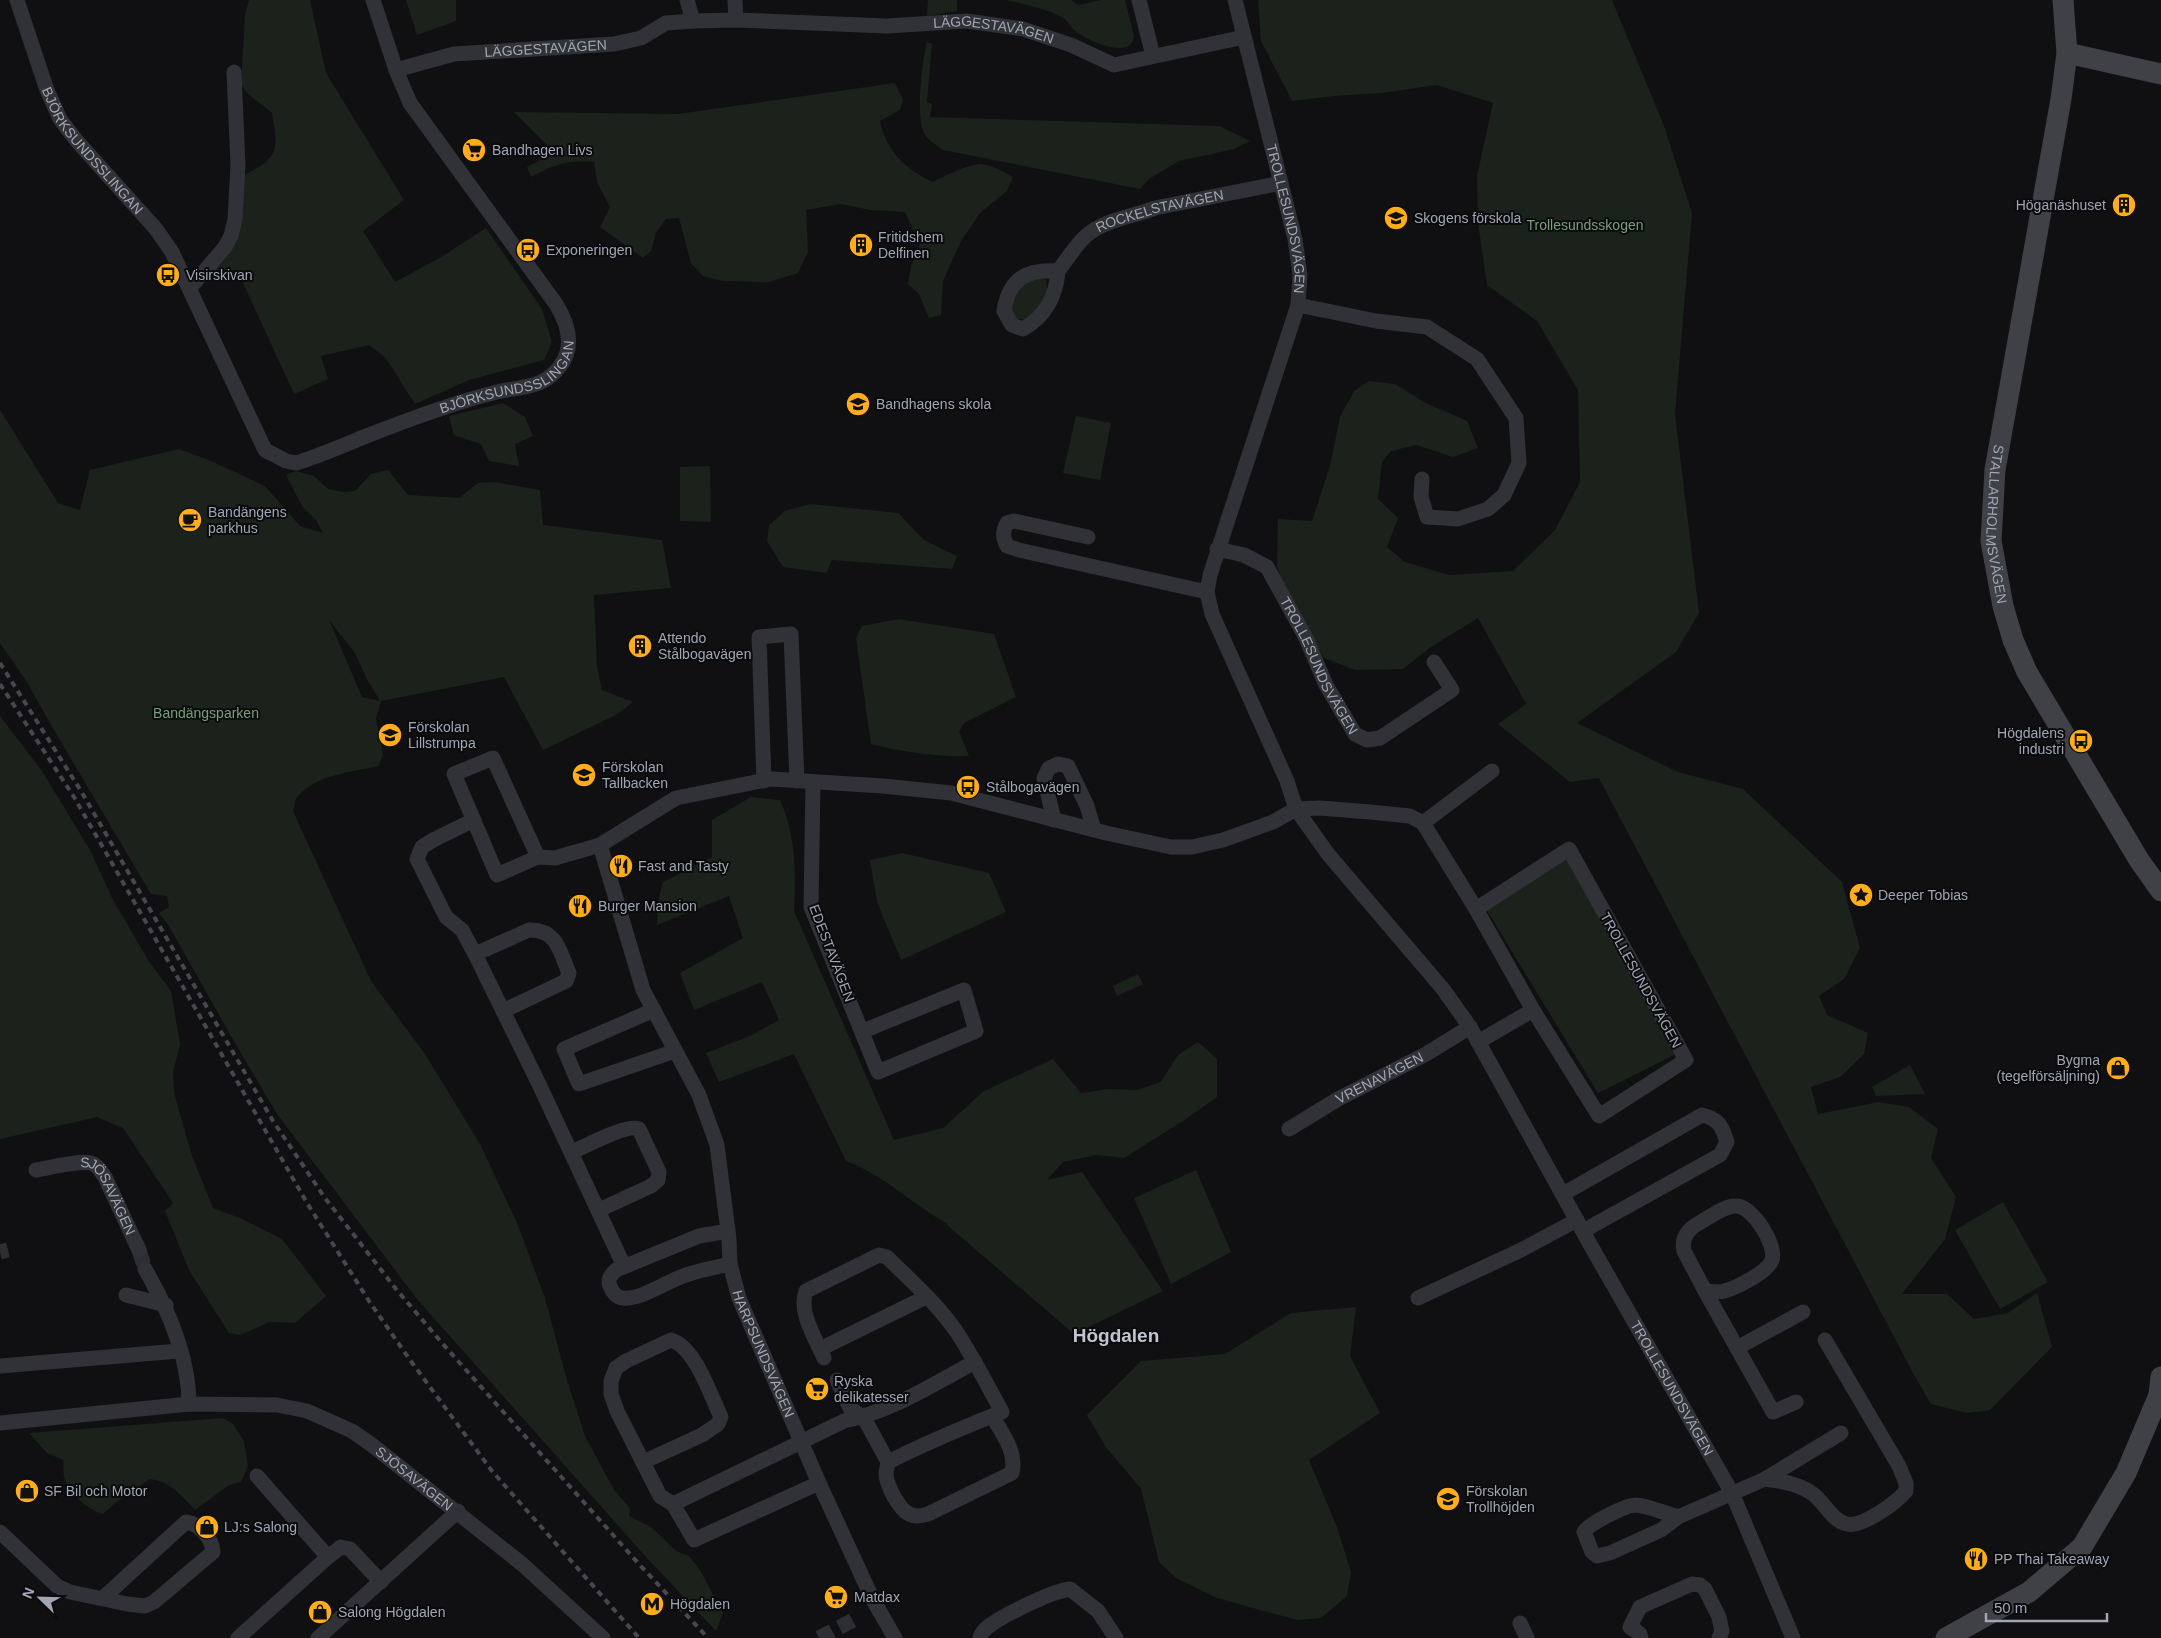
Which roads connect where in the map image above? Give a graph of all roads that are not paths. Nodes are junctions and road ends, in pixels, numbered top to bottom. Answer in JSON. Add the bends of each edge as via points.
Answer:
{"nodes":[{"id":1,"x":17,"y":0,"type":"edge"},
{"id":2,"x":373,"y":0,"type":"edge"},
{"id":3,"x":687,"y":0,"type":"edge"},
{"id":4,"x":736,"y":0,"type":"edge"},
{"id":5,"x":1138,"y":0,"type":"edge"},
{"id":6,"x":1235,"y":0,"type":"edge"},
{"id":7,"x":2063,"y":0,"type":"edge"},
{"id":8,"x":736,"y":20,"type":"junction"},
{"id":9,"x":693,"y":21,"type":"junction"},
{"id":10,"x":1244,"y":37,"type":"junction"},
{"id":11,"x":2067,"y":53,"type":"junction"},
{"id":12,"x":1153,"y":56,"type":"junction"},
{"id":13,"x":396,"y":70,"type":"junction"},
{"id":14,"x":234,"y":72,"type":"dead end"},
{"id":15,"x":2161,"y":74,"type":"edge"},
{"id":16,"x":1281,"y":183,"type":"junction"},
{"id":17,"x":1058,"y":271,"type":"dead end"},
{"id":18,"x":190,"y":288,"type":"junction"},
{"id":19,"x":1298,"y":305,"type":"junction"},
{"id":20,"x":1422,"y":479,"type":"dead end"},
{"id":21,"x":1088,"y":537,"type":"dead end"},
{"id":22,"x":1217,"y":549,"type":"junction"},
{"id":23,"x":1207,"y":592,"type":"junction"},
{"id":24,"x":1434,"y":662,"type":"dead end"},
{"id":25,"x":1492,"y":771,"type":"dead end"},
{"id":26,"x":764,"y":781,"type":"junction"},
{"id":27,"x":797,"y":781,"type":"junction"},
{"id":28,"x":813,"y":782,"type":"junction"},
{"id":29,"x":1296,"y":809,"type":"junction"},
{"id":30,"x":474,"y":820,"type":"junction"},
{"id":31,"x":1054,"y":820,"type":"junction"},
{"id":32,"x":1423,"y":823,"type":"junction"},
{"id":33,"x":1094,"y":830,"type":"junction"},
{"id":34,"x":600,"y":845,"type":"junction"},
{"id":35,"x":538,"y":857,"type":"junction"},
{"id":36,"x":2161,"y":891,"type":"edge"},
{"id":37,"x":1476,"y":909,"type":"junction"},
{"id":38,"x":475,"y":954,"type":"junction"},
{"id":39,"x":654,"y":1010,"type":"junction"},
{"id":40,"x":1533,"y":1010,"type":"junction"},
{"id":41,"x":503,"y":1011,"type":"junction"},
{"id":42,"x":1470,"y":1028,"type":"junction"},
{"id":43,"x":862,"y":1032,"type":"junction"},
{"id":44,"x":1478,"y":1042,"type":"junction"},
{"id":45,"x":675,"y":1050,"type":"junction"},
{"id":46,"x":1289,"y":1129,"type":"dead end"},
{"id":47,"x":572,"y":1152,"type":"junction"},
{"id":48,"x":36,"y":1170,"type":"dead end"},
{"id":49,"x":1563,"y":1194,"type":"junction"},
{"id":50,"x":599,"y":1210,"type":"junction"},
{"id":51,"x":1580,"y":1226,"type":"junction"},
{"id":52,"x":728,"y":1231,"type":"junction"},
{"id":53,"x":139,"y":1250,"type":"tunnel mouth"},
{"id":54,"x":730,"y":1264,"type":"junction"},
{"id":55,"x":624,"y":1266,"type":"junction"},
{"id":56,"x":145,"y":1269,"type":"tunnel mouth"},
{"id":57,"x":1705,"y":1291,"type":"junction"},
{"id":58,"x":126,"y":1296,"type":"dead end"},
{"id":59,"x":926,"y":1298,"type":"junction"},
{"id":60,"x":1418,"y":1298,"type":"dead end"},
{"id":61,"x":166,"y":1306,"type":"junction"},
{"id":62,"x":1803,"y":1312,"type":"dead end"},
{"id":63,"x":1826,"y":1340,"type":"dead end"},
{"id":64,"x":1737,"y":1348,"type":"junction"},
{"id":65,"x":179,"y":1351,"type":"junction"},
{"id":66,"x":975,"y":1362,"type":"junction"},
{"id":67,"x":0,"y":1366,"type":"edge"},
{"id":68,"x":2161,"y":1377,"type":"edge"},
{"id":69,"x":837,"y":1380,"type":"dead end"},
{"id":70,"x":1796,"y":1402,"type":"dead end"},
{"id":71,"x":189,"y":1404,"type":"junction"},
{"id":72,"x":992,"y":1416,"type":"junction"},
{"id":73,"x":864,"y":1418,"type":"junction"},
{"id":74,"x":0,"y":1423,"type":"edge"},
{"id":75,"x":1840,"y":1433,"type":"dead end"},
{"id":76,"x":801,"y":1442,"type":"junction"},
{"id":77,"x":643,"y":1462,"type":"junction"},
{"id":78,"x":888,"y":1462,"type":"junction"},
{"id":79,"x":256,"y":1476,"type":"dead end"},
{"id":80,"x":1766,"y":1479,"type":"junction"},
{"id":81,"x":819,"y":1483,"type":"junction"},
{"id":82,"x":1732,"y":1493,"type":"junction"},
{"id":83,"x":673,"y":1504,"type":"junction"},
{"id":84,"x":458,"y":1512,"type":"junction"},
{"id":85,"x":1678,"y":1517,"type":"junction"},
{"id":86,"x":0,"y":1532,"type":"edge"},
{"id":87,"x":328,"y":1557,"type":"junction"},
{"id":88,"x":382,"y":1582,"type":"junction"},
{"id":89,"x":103,"y":1598,"type":"junction"},
{"id":90,"x":1520,"y":1623,"type":"dead end"},
{"id":91,"x":238,"y":1638,"type":"edge"},
{"id":92,"x":318,"y":1638,"type":"edge"},
{"id":93,"x":603,"y":1638,"type":"edge"},
{"id":94,"x":895,"y":1638,"type":"edge"},
{"id":95,"x":980,"y":1638,"type":"edge"},
{"id":96,"x":1116,"y":1638,"type":"edge"},
{"id":97,"x":1526,"y":1638,"type":"edge"},
{"id":98,"x":1641,"y":1638,"type":"edge"},
{"id":99,"x":1719,"y":1638,"type":"edge"},
{"id":100,"x":1793,"y":1638,"type":"edge"},
{"id":101,"x":1946,"y":1638,"type":"edge"}],
"edges":[{"from":1,"to":18,"type":"street","name":"BJÖRKSUNDSSLINGAN","via":[[47,90],[60,118],[156,228]]},
{"from":2,"to":13,"type":"street","name":"BJÖRKSUNDSSLINGAN"},
{"from":3,"to":9,"type":"street"},
{"from":4,"to":8,"type":"street"},
{"from":5,"to":12,"type":"street"},
{"from":6,"to":10,"type":"street","name":"TROLLESUNDSVÄGEN"},
{"from":7,"to":11,"type":"street","name":"STALLARHOLMSVÄGEN"},
{"from":8,"to":9,"type":"street","name":"LÄGGESTAVÄGEN"},
{"from":8,"to":12,"type":"street","name":"LÄGGESTAVÄGEN","via":[[888,26],[967,21],[1023,29],[1070,44],[1114,65]]},
{"from":9,"to":13,"type":"street","name":"LÄGGESTAVÄGEN","via":[[666,23],[641,38],[614,44],[454,54]]},
{"from":10,"to":12,"type":"street","name":"LÄGGESTAVÄGEN"},
{"from":10,"to":16,"type":"street","name":"TROLLESUNDSVÄGEN"},
{"from":11,"to":15,"type":"street"},
{"from":11,"to":36,"type":"street","name":"STALLARHOLMSVÄGEN","via":[[1994,470],[1991,541],[2003,606],[2027,672],[2139,860]]},
{"from":13,"to":18,"type":"street","name":"BJÖRKSUNDSSLINGAN","via":[[410,103],[564,316],[568,347],[562,364],[548,378],[528,388],[499,391],[459,403],[308,460],[286,462],[265,450]]},
{"from":14,"to":18,"type":"street","via":[[238,165],[235,219],[225,247]]},
{"from":16,"to":17,"type":"street","name":"ROCKELSTAVÄGEN","via":[[1155,208],[1108,222],[1086,235]]},
{"from":16,"to":19,"type":"street","name":"TROLLESUNDSVÄGEN","via":[[1295,239],[1300,275]]},
{"from":19,"to":20,"type":"street","via":[[1376,321],[1427,327],[1477,359],[1516,418],[1519,463],[1504,495],[1488,510],[1458,519],[1427,517],[1420,497]]},
{"from":19,"to":22,"type":"street","name":"TROLLESUNDSVÄGEN"},
{"from":21,"to":23,"type":"street","via":[[1014,521],[1006,523],[1003,530],[1004,539],[1013,548]]},
{"from":22,"to":23,"type":"street","name":"TROLLESUNDSVÄGEN"},
{"from":22,"to":24,"type":"street","name":"TROLLESUNDSVÄGEN","via":[[1244,555],[1267,567],[1306,638],[1326,686],[1355,734],[1366,740],[1380,738],[1452,690]]},
{"from":23,"to":29,"type":"street","name":"TROLLESUNDSVÄGEN","via":[[1212,614],[1287,781]]},
{"from":25,"to":32,"type":"street"},
{"from":26,"to":27,"type":"street"},
{"from":26,"to":27,"type":"street","via":[[759,637],[791,634]]},
{"from":26,"to":34,"type":"street","via":[[676,798]]},
{"from":27,"to":28,"type":"street"},
{"from":28,"to":31,"type":"street","via":[[951,793]]},
{"from":28,"to":43,"type":"street","name":"EDESTAVÄGEN","via":[[811,907]]},
{"from":29,"to":32,"type":"street","via":[[1410,816]]},
{"from":29,"to":33,"type":"street","via":[[1273,822],[1192,847],[1171,847]]},
{"from":29,"to":42,"type":"street","name":"TROLLESUNDSVÄGEN","via":[[1328,854],[1443,989]]},
{"from":30,"to":35,"type":"street","via":[[497,875]]},
{"from":30,"to":35,"type":"street","via":[[454,774],[493,758]]},
{"from":30,"to":38,"type":"street","via":[[422,847],[417,859],[446,917],[462,930]]},
{"from":31,"to":33,"type":"street"},
{"from":31,"to":33,"type":"street","via":[[1044,778],[1049,768],[1058,764],[1068,766],[1087,806]]},
{"from":32,"to":37,"type":"street","name":"TROLLESUNDSVÄGEN"},
{"from":34,"to":35,"type":"street","via":[[555,858]]},
{"from":34,"to":39,"type":"street","name":"HARPSUNDSVÄGEN","via":[[643,990]]},
{"from":37,"to":40,"type":"street","name":"TROLLESUNDSVÄGEN"},
{"from":37,"to":40,"type":"street","name":"TROLLESUNDSVÄGEN","via":[[1569,849],[1686,1060],[1599,1116]]},
{"from":38,"to":41,"type":"street"},
{"from":38,"to":41,"type":"street","via":[[530,930],[549,934],[557,945],[569,973],[566,981]]},
{"from":39,"to":45,"type":"street","name":"HARPSUNDSVÄGEN"},
{"from":39,"to":45,"type":"street","via":[[564,1050],[579,1084]]},
{"from":40,"to":44,"type":"street"},
{"from":41,"to":47,"type":"street"},
{"from":42,"to":44,"type":"street","name":"TROLLESUNDSVÄGEN"},
{"from":42,"to":46,"type":"street","name":"VRENAVÄGEN"},
{"from":43,"to":43,"type":"street","name":"EDESTAVÄGEN","via":[[878,1072],[976,1031],[964,990]]},
{"from":44,"to":49,"type":"street","name":"TROLLESUNDSVÄGEN"},
{"from":45,"to":52,"type":"street","name":"HARPSUNDSVÄGEN","via":[[699,1095],[717,1144]]},
{"from":47,"to":50,"type":"street"},
{"from":47,"to":50,"type":"street","via":[[624,1128],[634,1126],[640,1129],[659,1172],[658,1180]]},
{"from":48,"to":53,"type":"street","name":"SJÖSAVÄGEN","via":[[81,1163],[98,1167]]},
{"from":49,"to":51,"type":"street","name":"TROLLESUNDSVÄGEN"},
{"from":49,"to":51,"type":"street","via":[[1702,1115],[1714,1118],[1723,1129],[1727,1142],[1720,1155]]},
{"from":50,"to":55,"type":"street"},
{"from":51,"to":60,"type":"street"},
{"from":51,"to":82,"type":"street","name":"TROLLESUNDSVÄGEN"},
{"from":52,"to":54,"type":"street","name":"HARPSUNDSVÄGEN"},
{"from":52,"to":55,"type":"street","via":[[699,1236]]},
{"from":54,"to":55,"type":"street","via":[[687,1274],[637,1296],[624,1298],[614,1293],[608,1281],[610,1275]]},
{"from":54,"to":76,"type":"street","name":"HARPSUNDSVÄGEN","via":[[738,1298]]},
{"from":56,"to":61,"type":"street"},
{"from":57,"to":57,"type":"street","via":[[1723,1292],[1743,1283],[1772,1262],[1769,1240],[1744,1206],[1735,1205],[1721,1210],[1692,1227],[1684,1237],[1684,1251]]},
{"from":57,"to":64,"type":"street"},
{"from":58,"to":61,"type":"street"},
{"from":59,"to":59,"type":"street","via":[[822,1353],[803,1313],[806,1291],[879,1255],[887,1257]]},
{"from":59,"to":66,"type":"street","via":[[958,1333]]},
{"from":61,"to":65,"type":"street"},
{"from":62,"to":64,"type":"street"},
{"from":63,"to":80,"type":"street","via":[[1899,1466],[1906,1491],[1894,1504],[1852,1525],[1836,1519],[1811,1492],[1783,1481]]},
{"from":64,"to":70,"type":"street","via":[[1773,1412]]},
{"from":65,"to":67,"type":"street"},
{"from":65,"to":71,"type":"street","via":[[187,1370]]},
{"from":66,"to":72,"type":"street","via":[[1002,1412]]},
{"from":66,"to":73,"type":"street"},
{"from":68,"to":101,"type":"street","via":[[2159,1395],[2126,1473],[2082,1547],[2030,1592]]},
{"from":69,"to":73,"type":"street","via":[[850,1408]]},
{"from":71,"to":74,"type":"street","name":"SJÖSAVÄGEN"},
{"from":71,"to":84,"type":"street","name":"SJÖSAVÄGEN","via":[[277,1404],[307,1411],[352,1431]]},
{"from":72,"to":78,"type":"street"},
{"from":72,"to":78,"type":"street","via":[[1010,1448],[1014,1464],[1012,1473],[928,1514],[918,1516],[901,1507],[886,1474]]},
{"from":73,"to":76,"type":"street","via":[[844,1421]]},
{"from":73,"to":78,"type":"street"},
{"from":75,"to":80,"type":"street"},
{"from":76,"to":81,"type":"street","name":"HARPSUNDSVÄGEN"},
{"from":76,"to":83,"type":"street"},
{"from":77,"to":77,"type":"street","via":[[617,1411],[611,1394],[611,1381],[616,1368],[626,1361],[671,1340],[679,1342],[690,1353],[721,1416],[718,1424],[702,1435]]},
{"from":77,"to":83,"type":"street","via":[[660,1496]]},
{"from":79,"to":87,"type":"street"},
{"from":80,"to":82,"type":"street"},
{"from":81,"to":83,"type":"street","via":[[694,1540]]},
{"from":81,"to":94,"type":"street","name":"HARPSUNDSVÄGEN","via":[[873,1600]]},
{"from":82,"to":85,"type":"street"},
{"from":82,"to":100,"type":"street","name":"TROLLESUNDSVÄGEN"},
{"from":84,"to":88,"type":"street"},
{"from":84,"to":93,"type":"street","name":"SJÖSAVÄGEN","via":[[522,1564]]},
{"from":85,"to":85,"type":"street","via":[[1634,1505],[1597,1522],[1584,1532],[1592,1552],[1601,1556],[1661,1530]]},
{"from":86,"to":89,"type":"street","via":[[57,1586],[70,1592]]},
{"from":87,"to":88,"type":"street","via":[[341,1546],[350,1549]]},
{"from":87,"to":91,"type":"street"},
{"from":88,"to":92,"type":"street"},
{"from":89,"to":89,"type":"street","via":[[186,1522],[194,1523],[212,1542],[213,1552],[154,1602],[145,1606]]},
{"from":90,"to":97,"type":"street"},
{"from":95,"to":96,"type":"street","via":[[987,1626],[1070,1589],[1098,1611]]},
{"from":98,"to":99,"type":"street","via":[[1630,1627],[1640,1607],[1692,1584],[1705,1589],[1716,1610],[1722,1630]]}]}
